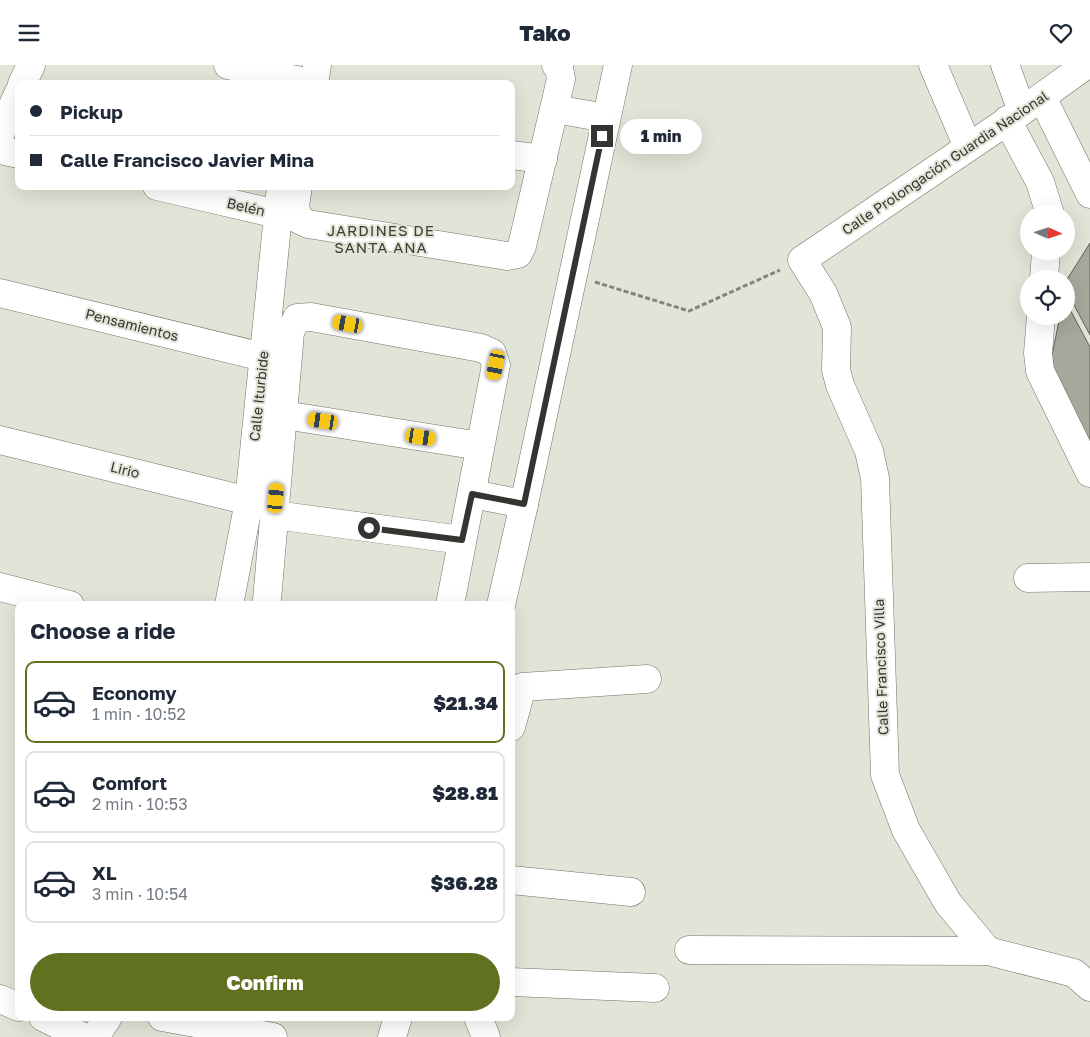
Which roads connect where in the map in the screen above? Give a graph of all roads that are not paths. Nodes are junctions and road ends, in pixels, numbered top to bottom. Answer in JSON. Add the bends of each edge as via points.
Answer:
{"nodes":[{"id":1,"x":30,"y":65,"type":"edge"},
{"id":2,"x":228,"y":65,"type":"edge"},
{"id":3,"x":618,"y":65,"type":"edge"},
{"id":4,"x":932,"y":65,"type":"edge"},
{"id":5,"x":1005,"y":65,"type":"edge"},
{"id":6,"x":1086,"y":65,"type":"edge"},
{"id":7,"x":558,"y":66,"type":"edge"},
{"id":8,"x":304,"y":75,"type":"edge"},
{"id":9,"x":24,"y":80,"type":"edge"},
{"id":10,"x":15,"y":101,"type":"edge"},
{"id":11,"x":555,"y":109,"type":"junction"},
{"id":12,"x":1024,"y":110,"type":"junction"},
{"id":13,"x":606,"y":119,"type":"junction"},
{"id":14,"x":0,"y":134,"type":"edge"},
{"id":15,"x":968,"y":147,"type":"junction"},
{"id":16,"x":0,"y":150,"type":"edge"},
{"id":17,"x":15,"y":153,"type":"edge"},
{"id":18,"x":515,"y":156,"type":"edge"},
{"id":19,"x":543,"y":159,"type":"junction"},
{"id":20,"x":174,"y":190,"type":"edge"},
{"id":21,"x":282,"y":190,"type":"edge"},
{"id":22,"x":297,"y":190,"type":"edge"},
{"id":23,"x":1089,"y":192,"type":"edge"},
{"id":24,"x":1048,"y":205,"type":"edge"},
{"id":25,"x":1064,"y":205,"type":"edge"},
{"id":26,"x":287,"y":217,"type":"junction"},
{"id":27,"x":802,"y":260,"type":"joint"},
{"id":28,"x":0,"y":293,"type":"edge"},
{"id":29,"x":1040,"y":325,"type":"edge"},
{"id":30,"x":263,"y":357,"type":"junction"},
{"id":31,"x":284,"y":415,"type":"junction"},
{"id":32,"x":0,"y":440,"type":"edge"},
{"id":33,"x":480,"y":446,"type":"junction"},
{"id":34,"x":1090,"y":473,"type":"edge"},
{"id":35,"x":472,"y":494,"type":"junction"},
{"id":36,"x":249,"y":501,"type":"junction"},
{"id":37,"x":524,"y":504,"type":"junction"},
{"id":38,"x":275,"y":515,"type":"junction"},
{"id":39,"x":462,"y":540,"type":"junction"},
{"id":40,"x":1090,"y":577,"type":"edge"},
{"id":41,"x":1028,"y":578,"type":"dead end"},
{"id":42,"x":0,"y":587,"type":"edge"},
{"id":43,"x":54,"y":601,"type":"edge"},
{"id":44,"x":230,"y":601,"type":"edge"},
{"id":45,"x":267,"y":601,"type":"edge"},
{"id":46,"x":451,"y":601,"type":"edge"},
{"id":47,"x":502,"y":601,"type":"edge"},
{"id":48,"x":647,"y":679,"type":"dead end"},
{"id":49,"x":515,"y":712,"type":"edge"},
{"id":50,"x":515,"y":880,"type":"edge"},
{"id":51,"x":631,"y":892,"type":"dead end"},
{"id":52,"x":689,"y":950,"type":"dead end"},
{"id":53,"x":988,"y":951,"type":"junction"},
{"id":54,"x":515,"y":982,"type":"edge"},
{"id":55,"x":1090,"y":987,"type":"edge"},
{"id":56,"x":655,"y":988,"type":"dead end"},
{"id":57,"x":0,"y":999,"type":"edge"},
{"id":58,"x":15,"y":1005,"type":"edge"},
{"id":59,"x":105,"y":1021,"type":"edge"},
{"id":60,"x":184,"y":1021,"type":"edge"},
{"id":61,"x":397,"y":1021,"type":"edge"},
{"id":62,"x":480,"y":1021,"type":"edge"},
{"id":63,"x":95,"y":1037,"type":"edge"},
{"id":64,"x":273,"y":1037,"type":"edge"},
{"id":65,"x":392,"y":1037,"type":"edge"},
{"id":66,"x":486,"y":1037,"type":"edge"}],
"edges":[{"from":1,"to":9,"type":"street"},
{"from":2,"to":8,"type":"street"},
{"from":3,"to":13,"type":"street"},
{"from":4,"to":15,"type":"street"},
{"from":5,"to":12,"type":"street"},
{"from":6,"to":12,"type":"street","name":"Calle Prolongación Guardia Nacional"},
{"from":7,"to":11,"type":"street","via":[[561,79]]},
{"from":10,"to":14,"type":"street"},
{"from":11,"to":13,"type":"street"},
{"from":11,"to":19,"type":"street"},
{"from":12,"to":15,"type":"street","name":"Calle Prolongación Guardia Nacional"},
{"from":12,"to":23,"type":"street"},
{"from":12,"to":24,"type":"street"},
{"from":13,"to":37,"type":"street"},
{"from":15,"to":27,"type":"street","name":"Calle Prolongación Guardia Nacional"},
{"from":16,"to":17,"type":"street"},
{"from":18,"to":19,"type":"street"},
{"from":19,"to":26,"type":"street","name":"Belén","via":[[518,255],[507,256],[308,224]]},
{"from":20,"to":26,"type":"street","name":"Belén"},
{"from":21,"to":26,"type":"street","name":"Calle Iturbide"},
{"from":22,"to":26,"type":"street","via":[[295,206]]},
{"from":23,"to":25,"type":"street"},
{"from":26,"to":30,"type":"street","name":"Calle Iturbide"},
{"from":27,"to":53,"type":"street","name":"Calle Francisco Villa","via":[[823,293],[837,327],[836,370],[869,451],[875,478],[885,775],[906,830],[948,903]]},
{"from":28,"to":30,"type":"street","name":"Pensamientos"},
{"from":29,"to":34,"type":"street","via":[[1040,371]]},
{"from":30,"to":36,"type":"street","name":"Calle Iturbide"},
{"from":31,"to":33,"type":"street"},
{"from":31,"to":33,"type":"street","via":[[290,332],[297,318],[310,317],[481,348],[492,353],[496,365]]},
{"from":31,"to":38,"type":"street"},
{"from":32,"to":36,"type":"street","name":"Lirio"},
{"from":33,"to":35,"type":"street"},
{"from":35,"to":37,"type":"street"},
{"from":35,"to":39,"type":"street"},
{"from":36,"to":44,"type":"street","name":"Calle Iturbide"},
{"from":37,"to":47,"type":"street"},
{"from":38,"to":39,"type":"street"},
{"from":38,"to":45,"type":"street"},
{"from":39,"to":46,"type":"street"},
{"from":40,"to":41,"type":"street"},
{"from":42,"to":43,"type":"street"},
{"from":48,"to":49,"type":"street","via":[[522,687]]},
{"from":50,"to":51,"type":"street"},
{"from":52,"to":53,"type":"street"},
{"from":53,"to":55,"type":"street","via":[[1074,973]]},
{"from":54,"to":56,"type":"street"},
{"from":57,"to":58,"type":"street"},
{"from":59,"to":63,"type":"street"},
{"from":60,"to":64,"type":"street"},
{"from":61,"to":65,"type":"street"},
{"from":62,"to":66,"type":"street"}]}
